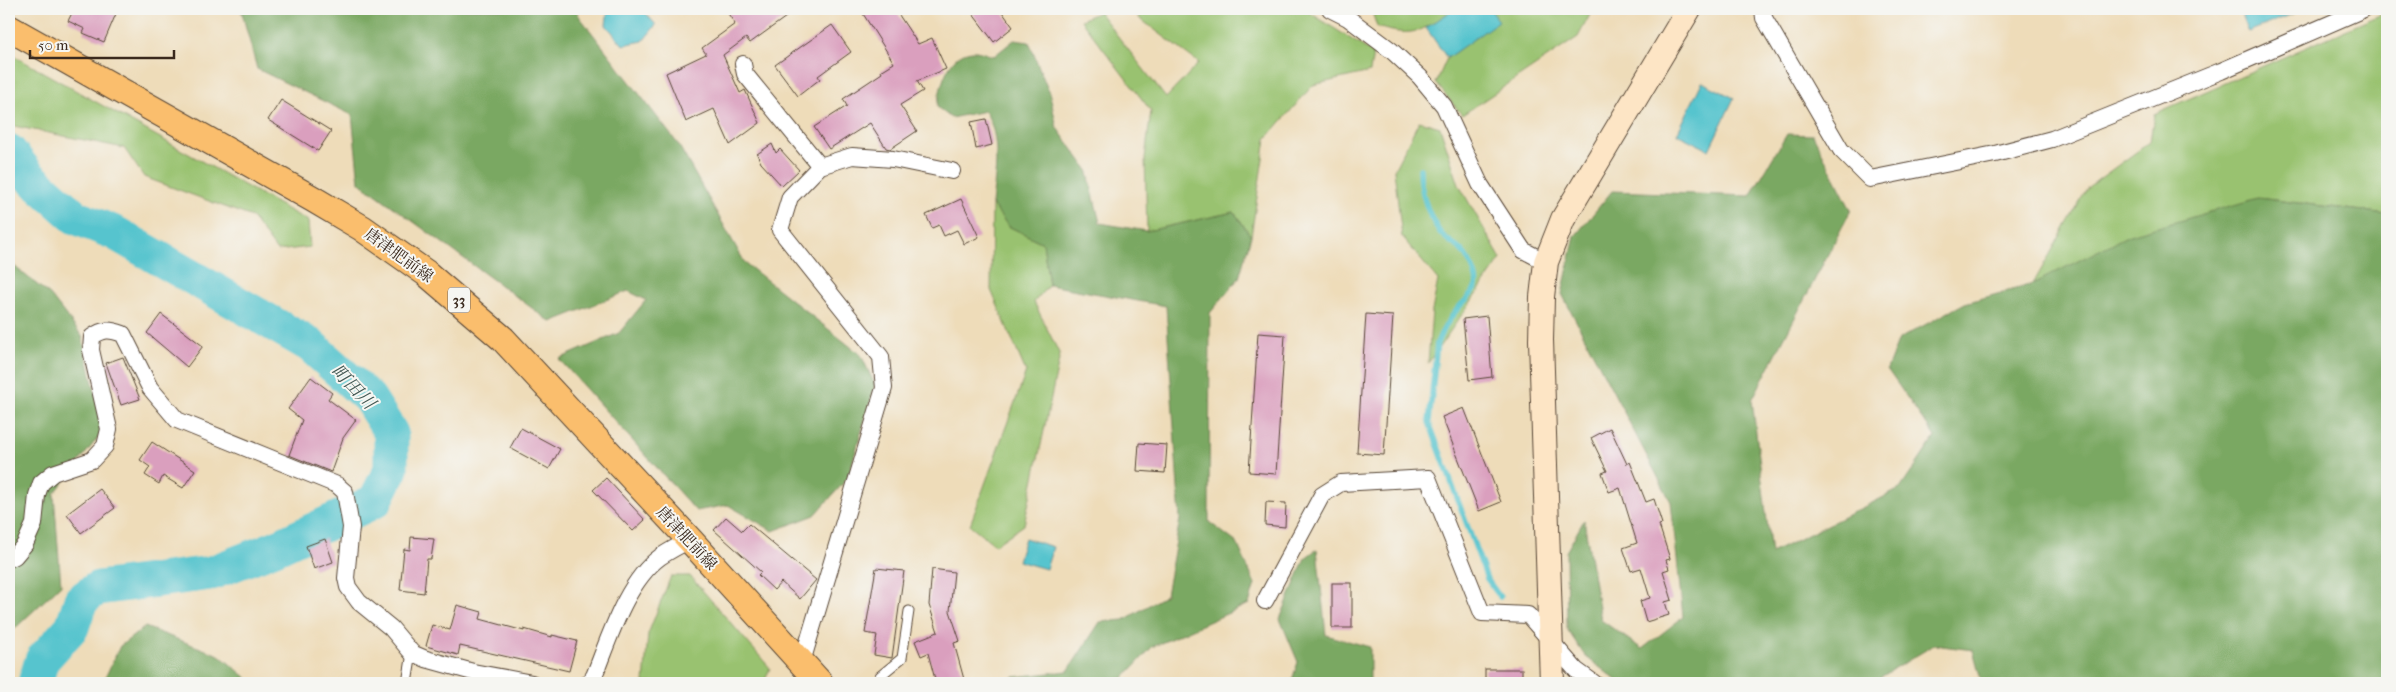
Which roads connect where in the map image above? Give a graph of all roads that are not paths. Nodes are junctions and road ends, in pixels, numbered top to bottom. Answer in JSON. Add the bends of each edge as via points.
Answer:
{"nodes":[{"id":1,"x":1330,"y":9,"type":"edge"},
{"id":2,"x":1689,"y":9,"type":"edge"},
{"id":3,"x":1763,"y":9,"type":"edge"},
{"id":4,"x":2364,"y":9,"type":"edge"},
{"id":5,"x":9,"y":28,"type":"edge"},
{"id":6,"x":743,"y":64,"type":"dead end"},
{"id":7,"x":820,"y":166,"type":"junction"},
{"id":8,"x":952,"y":170,"type":"dead end"},
{"id":9,"x":1546,"y":262,"type":"junction"},
{"id":10,"x":690,"y":540,"type":"junction"},
{"id":11,"x":9,"y":559,"type":"edge"},
{"id":12,"x":1265,"y":601,"type":"dead end"},
{"id":13,"x":909,"y":612,"type":"dead end"},
{"id":14,"x":1550,"y":639,"type":"junction"},
{"id":15,"x":412,"y":653,"type":"junction"},
{"id":16,"x":802,"y":662,"type":"junction"},
{"id":17,"x":407,"y":683,"type":"edge"},
{"id":18,"x":532,"y":683,"type":"edge"},
{"id":19,"x":589,"y":683,"type":"edge"},
{"id":20,"x":820,"y":683,"type":"edge"},
{"id":21,"x":879,"y":683,"type":"edge"},
{"id":22,"x":1552,"y":683,"type":"edge"},
{"id":23,"x":1594,"y":683,"type":"edge"}],
"edges":[{"from":1,"to":9,"type":"street","via":[[1348,18],[1392,51],[1420,77],[1444,106],[1480,184],[1523,250]]},
{"from":2,"to":9,"type":"street","via":[[1563,219]]},
{"from":3,"to":4,"type":"street","via":[[1764,18],[1841,150],[1870,179],[2052,139]]},
{"from":5,"to":10,"type":"main road","name":"唐津肥前線","number":"33","via":[[313,199],[362,228],[426,273],[503,340]]},
{"from":6,"to":7,"type":"street","via":[[745,74]]},
{"from":7,"to":8,"type":"street","via":[[852,156],[893,159]]},
{"from":7,"to":16,"type":"street","via":[[790,196],[780,230],[882,357],[884,388]]},
{"from":9,"to":14,"type":"street","via":[[1541,340]]},
{"from":10,"to":16,"type":"main road","name":"唐津肥前線","number":"33"},
{"from":10,"to":19,"type":"street","via":[[658,558],[639,580]]},
{"from":11,"to":15,"type":"street","via":[[25,544],[34,524],[41,483],[53,473],[92,460],[105,446],[109,429],[91,350],[92,337],[102,330],[111,330],[123,334],[150,388],[177,420],[338,485],[345,492],[351,527],[348,587],[359,602],[391,628]]},
{"from":12,"to":14,"type":"street","via":[[1322,495],[1341,483],[1428,478],[1482,613],[1528,615]]},
{"from":13,"to":21,"type":"lane","via":[[902,658],[880,676]]},
{"from":14,"to":22,"type":"street"},
{"from":14,"to":23,"type":"street","via":[[1576,670]]},
{"from":15,"to":17,"type":"lane"},
{"from":15,"to":18,"type":"street","via":[[473,672]]},
{"from":16,"to":20,"type":"main road","name":"唐津肥前線","number":"33"}]}
